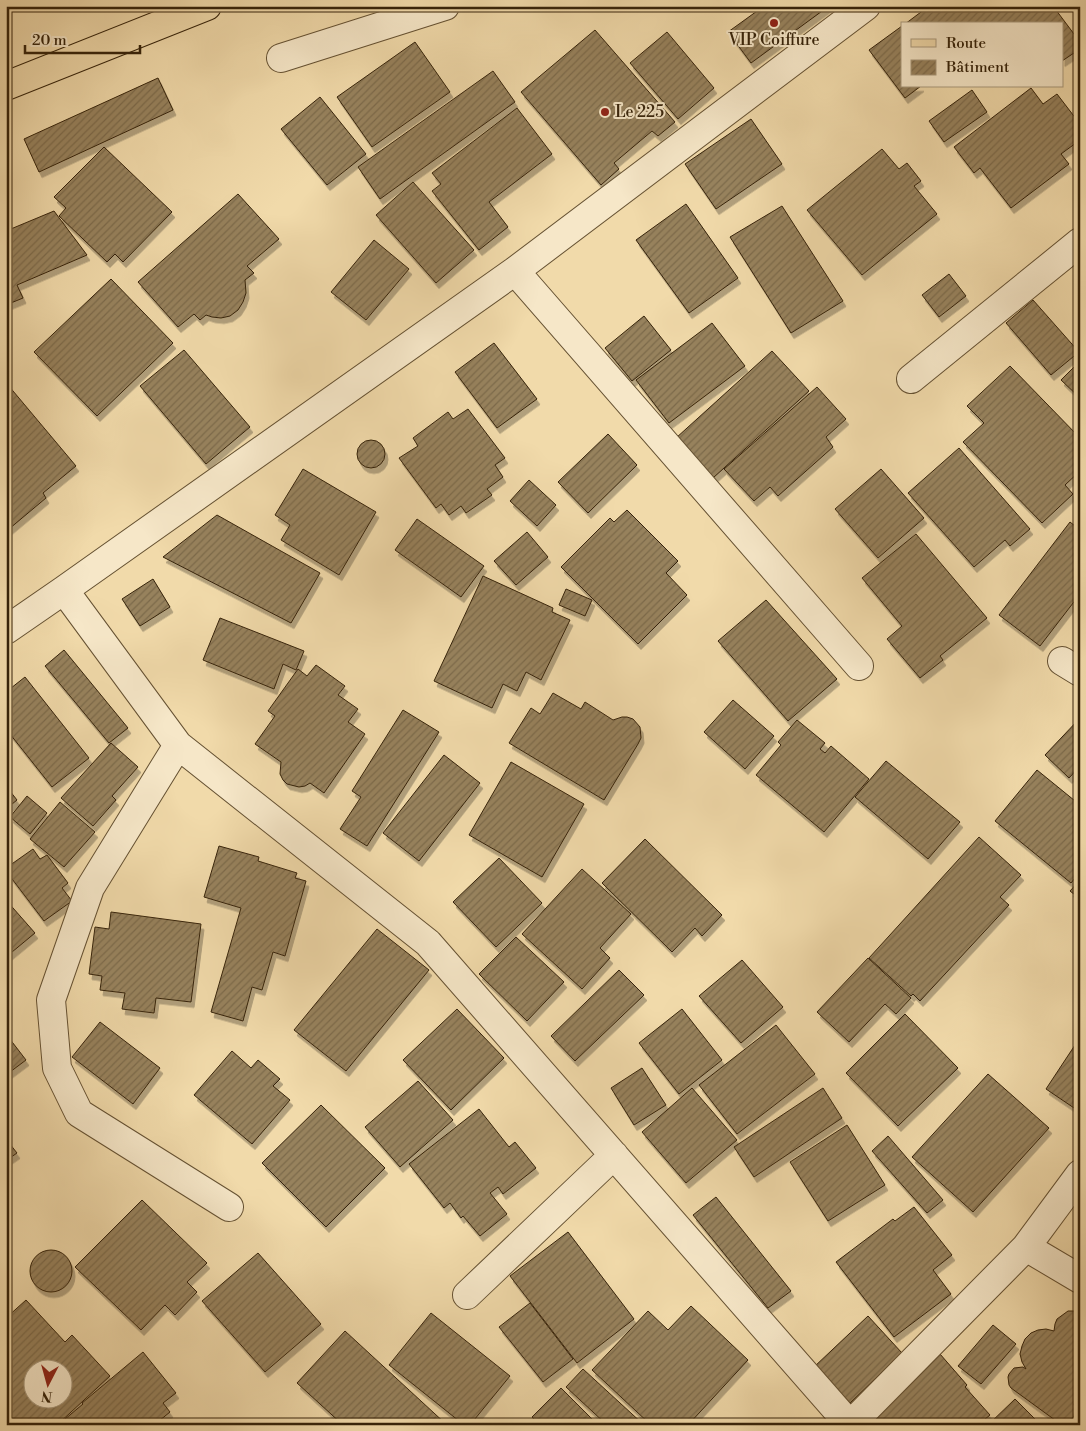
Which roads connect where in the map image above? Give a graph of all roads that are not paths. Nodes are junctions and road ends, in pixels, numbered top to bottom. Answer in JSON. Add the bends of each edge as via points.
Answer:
{"nodes":[{"id":1,"x":445,"y":6,"type":"edge"},
{"id":2,"x":866,"y":6,"type":"edge"},
{"id":3,"x":187,"y":9,"type":"edge"},
{"id":4,"x":281,"y":58,"type":"dead end"},
{"id":5,"x":6,"y":86,"type":"edge"},
{"id":6,"x":1080,"y":242,"type":"edge"},
{"id":7,"x":515,"y":271,"type":"junction"},
{"id":8,"x":911,"y":379,"type":"dead end"},
{"id":9,"x":64,"y":590,"type":"junction"},
{"id":10,"x":6,"y":630,"type":"edge"},
{"id":11,"x":859,"y":666,"type":"dead end"},
{"id":12,"x":178,"y":745,"type":"junction"},
{"id":13,"x":614,"y":1156,"type":"junction"},
{"id":14,"x":1080,"y":1174,"type":"edge"},
{"id":15,"x":229,"y":1208,"type":"dead end"},
{"id":16,"x":1026,"y":1247,"type":"junction"},
{"id":17,"x":1080,"y":1279,"type":"edge"},
{"id":18,"x":466,"y":1295,"type":"dead end"},
{"id":19,"x":850,"y":1425,"type":"edge"}],
"edges":[{"from":1,"to":4,"type":"street"},
{"from":2,"to":7,"type":"street"},
{"from":3,"to":5,"type":"main road"},
{"from":6,"to":8,"type":"street"},
{"from":7,"to":9,"type":"street"},
{"from":7,"to":11,"type":"street"},
{"from":9,"to":10,"type":"street"},
{"from":9,"to":12,"type":"street"},
{"from":12,"to":13,"type":"street","via":[[428,943]]},
{"from":12,"to":15,"type":"street","via":[[90,888],[51,1000],[57,1068],[79,1113]]},
{"from":13,"to":18,"type":"street"},
{"from":13,"to":19,"type":"street"},
{"from":14,"to":16,"type":"street"},
{"from":16,"to":17,"type":"street"},
{"from":16,"to":19,"type":"street"}]}
